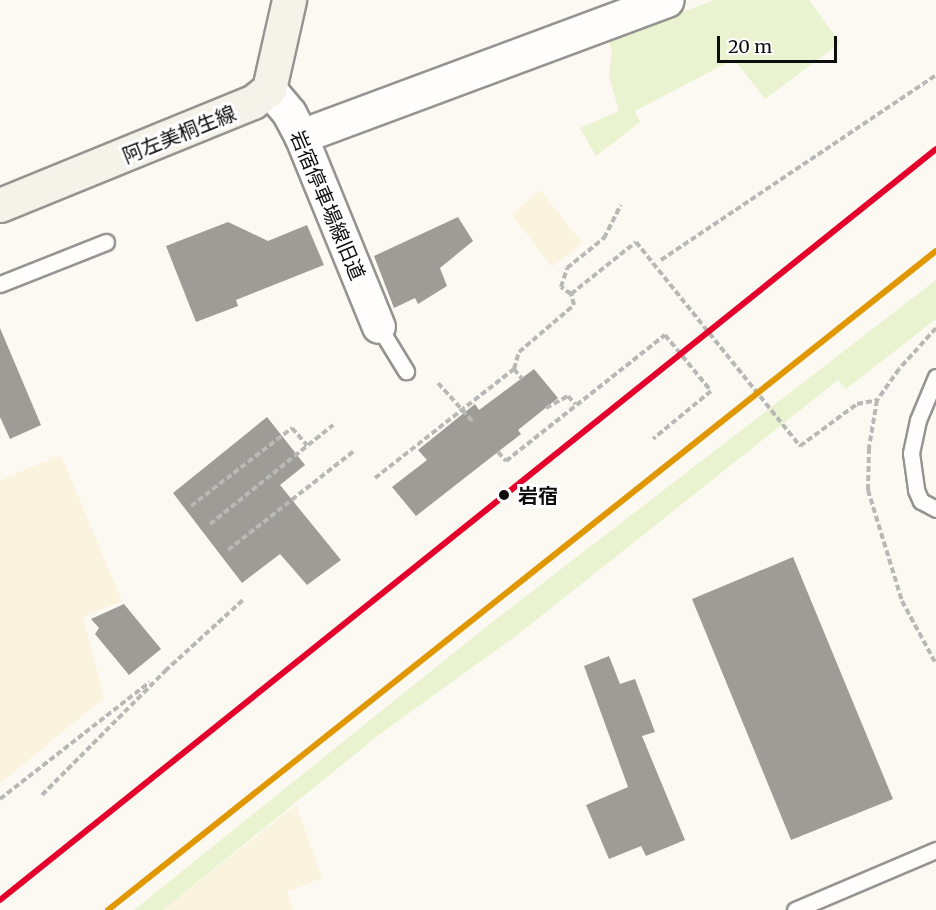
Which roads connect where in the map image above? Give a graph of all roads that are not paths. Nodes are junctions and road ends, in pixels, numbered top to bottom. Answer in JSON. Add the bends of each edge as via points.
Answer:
{"nodes":[{"id":1,"x":289,"y":0,"type":"edge"},
{"id":2,"x":666,"y":0,"type":"edge"},
{"id":3,"x":268,"y":89,"type":"junction"},
{"id":4,"x":301,"y":136,"type":"junction"},
{"id":5,"x":0,"y":205,"type":"edge"},
{"id":6,"x":106,"y":242,"type":"dead end"},
{"id":7,"x":0,"y":284,"type":"edge"},
{"id":8,"x":379,"y":327,"type":"joint"},
{"id":9,"x":406,"y":371,"type":"dead end"},
{"id":10,"x":936,"y":377,"type":"edge"},
{"id":11,"x":936,"y":508,"type":"edge"},
{"id":12,"x":936,"y":850,"type":"edge"},
{"id":13,"x":795,"y":910,"type":"edge"}],
"edges":[{"from":1,"to":3,"type":"main road"},
{"from":2,"to":4,"type":"street"},
{"from":3,"to":4,"type":"street","name":"岩宿停車場線旧道","via":[[289,113]]},
{"from":3,"to":5,"type":"main road","name":"阿左美桐生線","via":[[236,112]]},
{"from":4,"to":8,"type":"street","name":"岩宿停車場線旧道"},
{"from":6,"to":7,"type":"lane"},
{"from":8,"to":9,"type":"lane"},
{"from":10,"to":11,"type":"lane","via":[[918,420],[911,473],[921,501]]},
{"from":12,"to":13,"type":"lane"}]}
